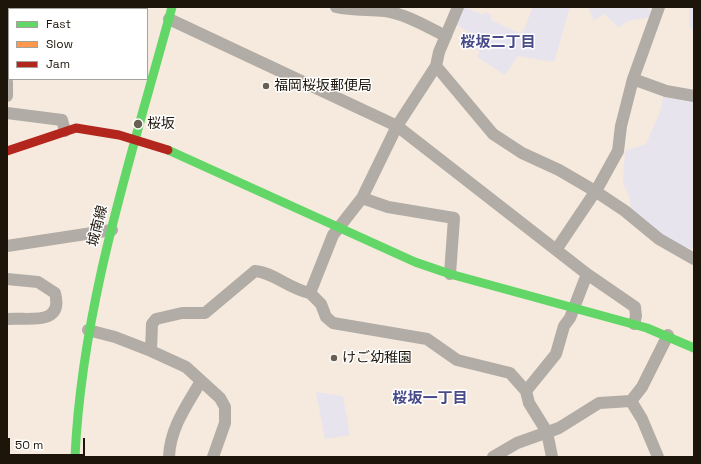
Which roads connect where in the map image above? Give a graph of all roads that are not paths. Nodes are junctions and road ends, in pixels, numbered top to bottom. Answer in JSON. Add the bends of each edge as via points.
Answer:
{"nodes":[{"id":1,"x":172,"y":7,"type":"edge"},
{"id":2,"x":336,"y":7,"type":"edge"},
{"id":3,"x":458,"y":7,"type":"edge"},
{"id":4,"x":659,"y":7,"type":"edge"},
{"id":5,"x":169,"y":19,"type":"junction"},
{"id":6,"x":446,"y":36,"type":"junction"},
{"id":7,"x":436,"y":66,"type":"junction"},
{"id":8,"x":633,"y":80,"type":"junction"},
{"id":9,"x":7,"y":82,"type":"edge"},
{"id":10,"x":7,"y":96,"type":"edge"},
{"id":11,"x":694,"y":96,"type":"edge"},
{"id":12,"x":7,"y":113,"type":"edge"},
{"id":13,"x":397,"y":126,"type":"junction"},
{"id":14,"x":65,"y":131,"type":"junction"},
{"id":15,"x":136,"y":140,"type":"junction"},
{"id":16,"x":7,"y":151,"type":"edge"},
{"id":17,"x":595,"y":192,"type":"junction"},
{"id":18,"x":362,"y":198,"type":"junction"},
{"id":19,"x":340,"y":226,"type":"junction"},
{"id":20,"x":112,"y":230,"type":"junction"},
{"id":21,"x":7,"y":246,"type":"edge"},
{"id":22,"x":556,"y":250,"type":"junction"},
{"id":23,"x":694,"y":259,"type":"edge"},
{"id":24,"x":450,"y":274,"type":"junction"},
{"id":25,"x":587,"y":274,"type":"junction"},
{"id":26,"x":7,"y":279,"type":"edge"},
{"id":27,"x":310,"y":293,"type":"junction"},
{"id":28,"x":574,"y":308,"type":"junction"},
{"id":29,"x":7,"y":319,"type":"edge"},
{"id":30,"x":634,"y":324,"type":"junction"},
{"id":31,"x":88,"y":330,"type":"junction"},
{"id":32,"x":668,"y":335,"type":"junction"},
{"id":33,"x":694,"y":348,"type":"edge"},
{"id":34,"x":150,"y":351,"type":"junction"},
{"id":35,"x":201,"y":381,"type":"junction"},
{"id":36,"x":526,"y":391,"type":"junction"},
{"id":37,"x":631,"y":401,"type":"junction"},
{"id":38,"x":547,"y":432,"type":"junction"},
{"id":39,"x":75,"y":457,"type":"edge"},
{"id":40,"x":169,"y":457,"type":"edge"},
{"id":41,"x":213,"y":457,"type":"edge"},
{"id":42,"x":493,"y":457,"type":"edge"},
{"id":43,"x":552,"y":457,"type":"edge"},
{"id":44,"x":658,"y":457,"type":"edge"}],
"edges":[{"from":1,"to":5,"type":"street","name":"城南線"},
{"from":2,"to":6,"type":"street","via":[[353,11],[386,11]]},
{"from":3,"to":6,"type":"street"},
{"from":4,"to":8,"type":"street"},
{"from":5,"to":13,"type":"street"},
{"from":5,"to":15,"type":"street","name":"城南線"},
{"from":6,"to":7,"type":"street"},
{"from":7,"to":13,"type":"street"},
{"from":7,"to":17,"type":"street","via":[[493,134],[522,153],[559,170]]},
{"from":8,"to":11,"type":"street","via":[[666,91]]},
{"from":8,"to":17,"type":"street","via":[[621,126],[618,151]]},
{"from":9,"to":10,"type":"street"},
{"from":12,"to":14,"type":"street","via":[[62,120]]},
{"from":13,"to":18,"type":"street"},
{"from":13,"to":22,"type":"street"},
{"from":14,"to":15,"type":"street","via":[[76,128]]},
{"from":14,"to":16,"type":"street"},
{"from":15,"to":19,"type":"street","via":[[169,150]]},
{"from":15,"to":20,"type":"street","name":"城南線"},
{"from":17,"to":22,"type":"street"},
{"from":17,"to":23,"type":"street","via":[[625,211],[659,239]]},
{"from":18,"to":19,"type":"street"},
{"from":18,"to":24,"type":"street","via":[[388,207],[454,218]]},
{"from":19,"to":24,"type":"street","via":[[416,262]]},
{"from":19,"to":27,"type":"street","via":[[333,235]]},
{"from":20,"to":21,"type":"street"},
{"from":20,"to":31,"type":"street","name":"城南線"},
{"from":22,"to":25,"type":"street"},
{"from":24,"to":28,"type":"street"},
{"from":25,"to":28,"type":"street"},
{"from":25,"to":30,"type":"street","via":[[635,306]]},
{"from":26,"to":29,"type":"street","via":[[38,282],[55,292],[57,298],[56,308],[49,317]]},
{"from":27,"to":34,"type":"street","via":[[297,291],[264,271],[255,271],[205,313],[182,313],[156,319],[152,324]]},
{"from":27,"to":36,"type":"street","via":[[321,304],[326,317],[334,323],[427,339],[457,360],[510,373]]},
{"from":28,"to":30,"type":"street"},
{"from":28,"to":36,"type":"street","via":[[564,326],[556,354]]},
{"from":30,"to":32,"type":"street"},
{"from":31,"to":34,"type":"street","via":[[115,337]]},
{"from":31,"to":39,"type":"street","name":"城南線","via":[[76,420]]},
{"from":32,"to":33,"type":"street"},
{"from":32,"to":37,"type":"street","via":[[642,387]]},
{"from":34,"to":35,"type":"street","via":[[186,367]]},
{"from":35,"to":40,"type":"street","via":[[177,422]]},
{"from":35,"to":41,"type":"street","via":[[220,398],[225,407],[225,423]]},
{"from":36,"to":38,"type":"street","via":[[529,403]]},
{"from":37,"to":38,"type":"street","via":[[599,404]]},
{"from":37,"to":44,"type":"street","via":[[642,419]]},
{"from":38,"to":42,"type":"street","via":[[517,443]]},
{"from":38,"to":43,"type":"street"}]}
